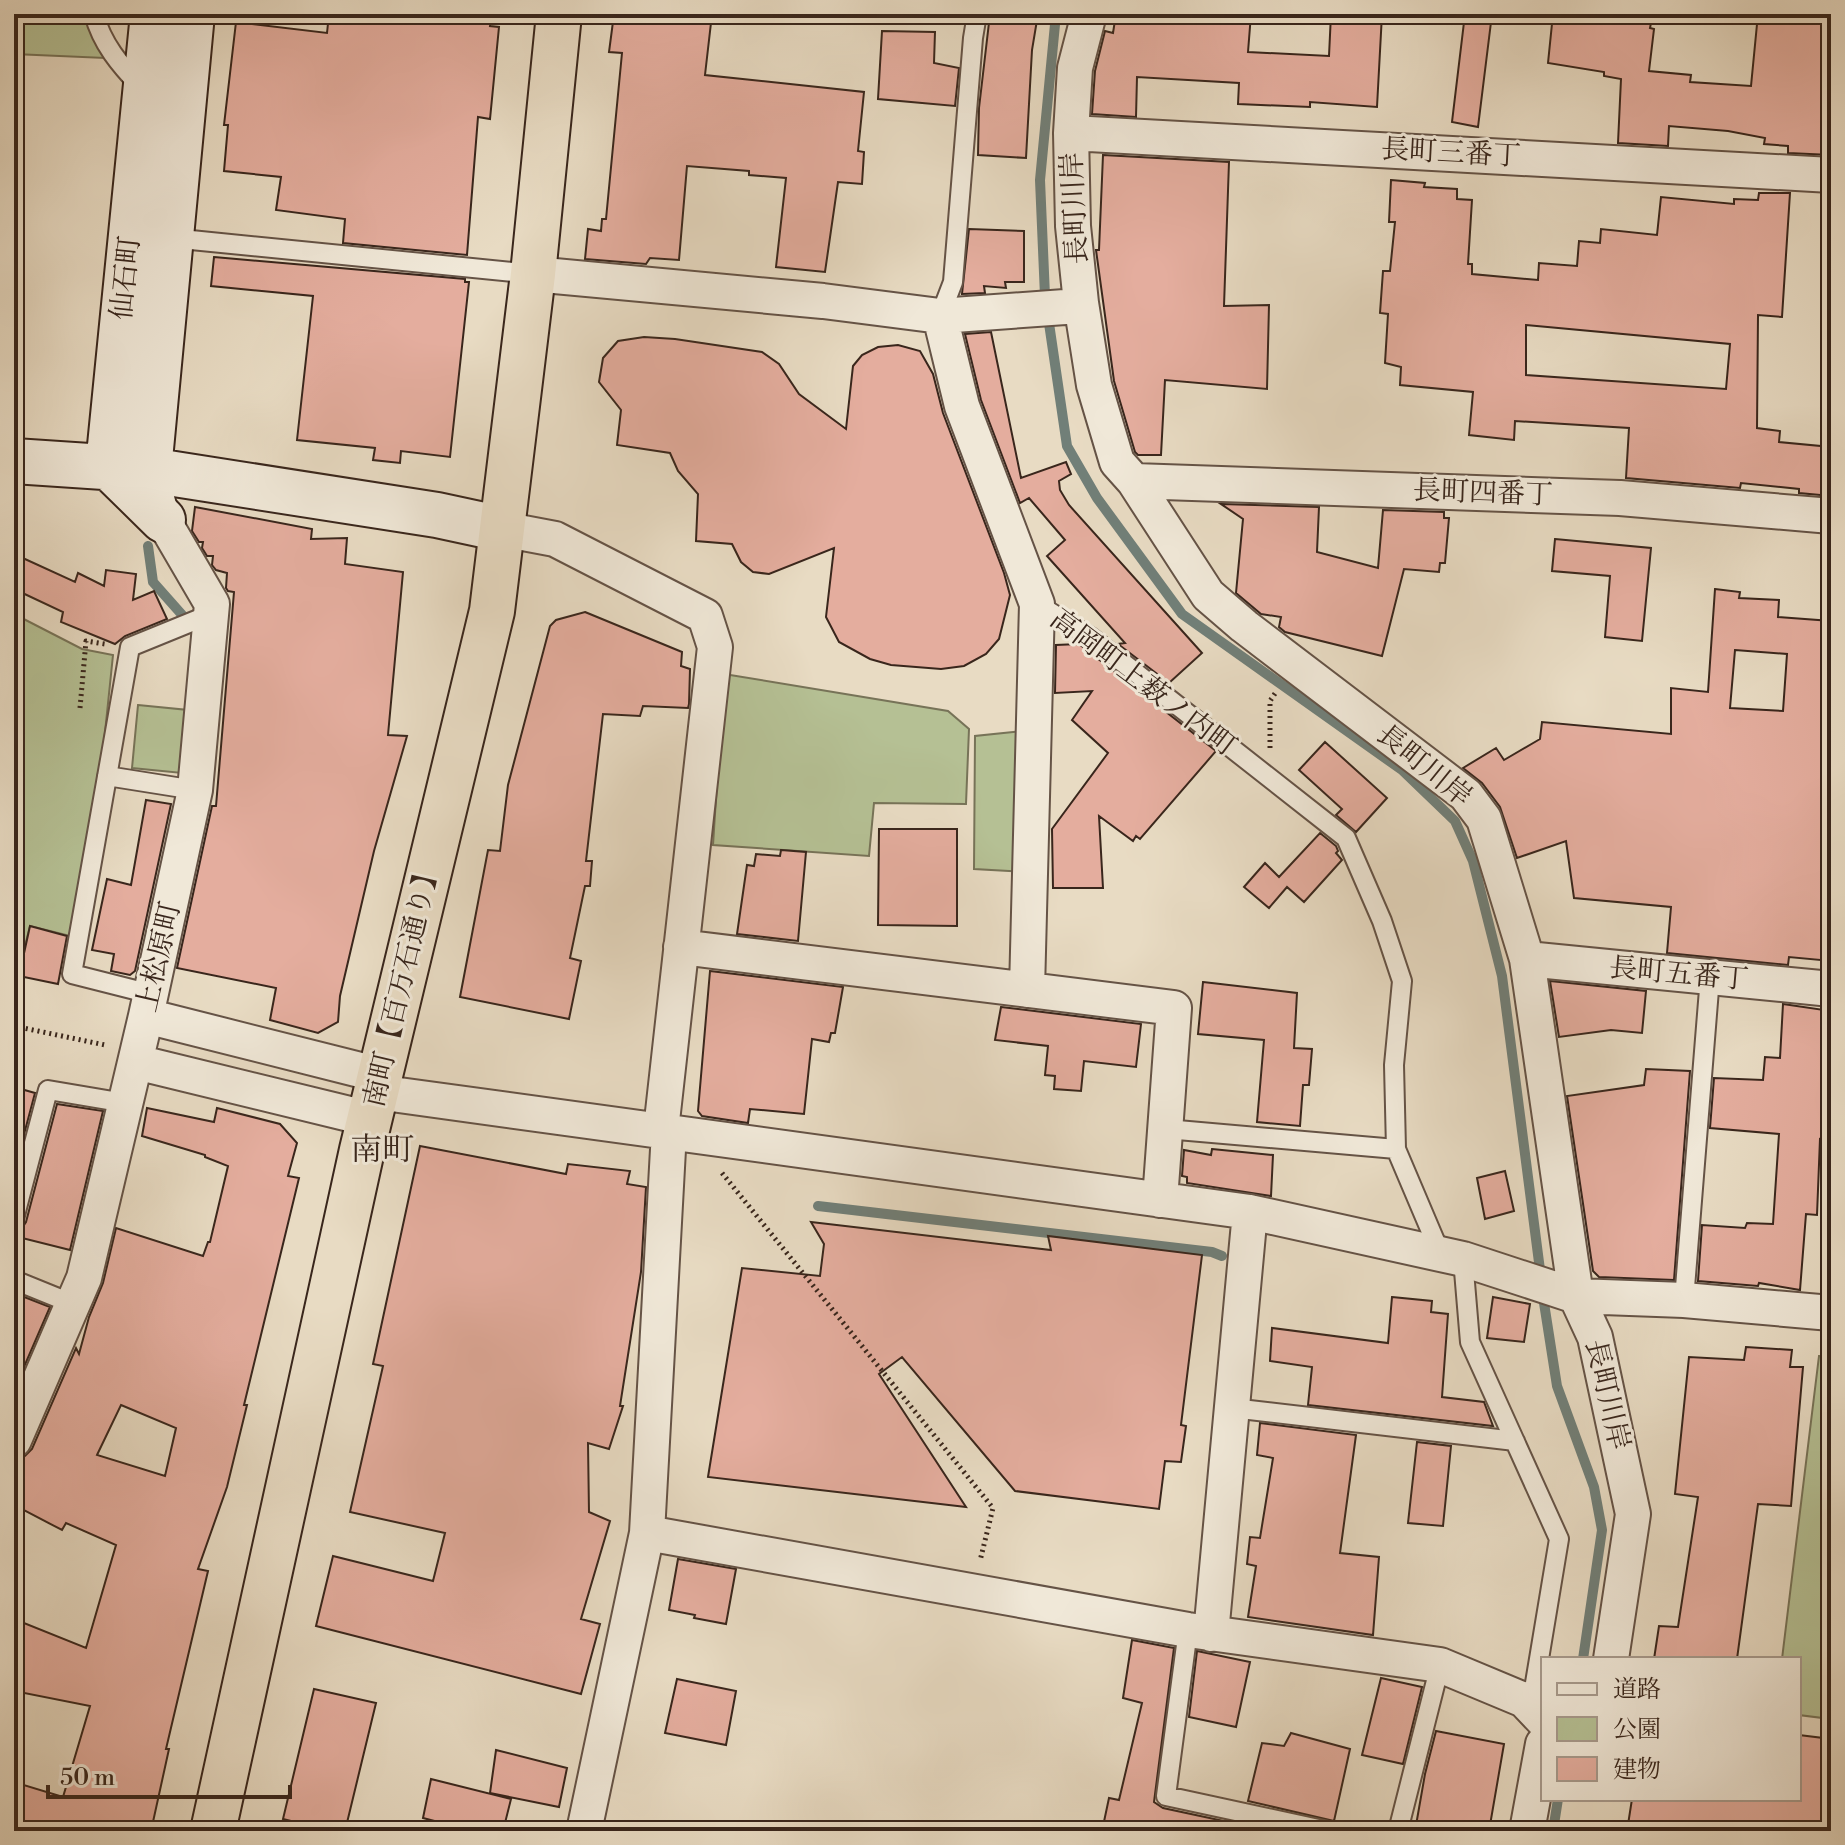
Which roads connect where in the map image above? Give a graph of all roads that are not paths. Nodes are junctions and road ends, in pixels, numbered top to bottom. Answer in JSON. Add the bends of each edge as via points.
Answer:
{"nodes":[{"id":1,"x":94,"y":14,"type":"edge"},
{"id":2,"x":153,"y":14,"type":"edge"},
{"id":3,"x":192,"y":14,"type":"edge"},
{"id":4,"x":559,"y":14,"type":"edge"},
{"id":5,"x":977,"y":14,"type":"edge"},
{"id":6,"x":1089,"y":14,"type":"edge"},
{"id":7,"x":145,"y":92,"type":"junction"},
{"id":8,"x":1071,"y":133,"type":"junction"},
{"id":9,"x":1831,"y":175,"type":"edge"},
{"id":10,"x":171,"y":238,"type":"junction"},
{"id":11,"x":533,"y":274,"type":"junction"},
{"id":12,"x":1073,"y":305,"type":"junction"},
{"id":13,"x":940,"y":316,"type":"junction"},
{"id":14,"x":14,"y":461,"type":"edge"},
{"id":15,"x":128,"y":468,"type":"junction"},
{"id":16,"x":1134,"y":481,"type":"junction"},
{"id":17,"x":1831,"y":516,"type":"edge"},
{"id":18,"x":163,"y":520,"type":"joint"},
{"id":19,"x":502,"y":529,"type":"junction"},
{"id":20,"x":1037,"y":604,"type":"junction"},
{"id":21,"x":211,"y":614,"type":"junction"},
{"id":22,"x":107,"y":776,"type":"junction"},
{"id":23,"x":195,"y":790,"type":"junction"},
{"id":24,"x":681,"y":947,"type":"junction"},
{"id":25,"x":1527,"y":959,"type":"junction"},
{"id":26,"x":1710,"y":977,"type":"junction"},
{"id":27,"x":1831,"y":989,"type":"edge"},
{"id":28,"x":1027,"y":990,"type":"junction"},
{"id":29,"x":148,"y":1005,"type":"junction"},
{"id":30,"x":137,"y":1057,"type":"junction"},
{"id":31,"x":376,"y":1095,"type":"junction"},
{"id":32,"x":125,"y":1103,"type":"junction"},
{"id":33,"x":1166,"y":1129,"type":"junction"},
{"id":34,"x":674,"y":1132,"type":"junction"},
{"id":35,"x":1396,"y":1149,"type":"junction"},
{"id":36,"x":1160,"y":1200,"type":"junction"},
{"id":37,"x":1250,"y":1212,"type":"junction"},
{"id":38,"x":14,"y":1219,"type":"edge"},
{"id":39,"x":1452,"y":1257,"type":"junction"},
{"id":40,"x":14,"y":1280,"type":"edge"},
{"id":41,"x":1576,"y":1296,"type":"junction"},
{"id":42,"x":1684,"y":1300,"type":"junction"},
{"id":43,"x":73,"y":1304,"type":"junction"},
{"id":44,"x":1831,"y":1313,"type":"edge"},
{"id":45,"x":1232,"y":1408,"type":"junction"},
{"id":46,"x":15,"y":1434,"type":"edge"},
{"id":47,"x":1515,"y":1441,"type":"junction"},
{"id":48,"x":647,"y":1533,"type":"junction"},
{"id":49,"x":1200,"y":1632,"type":"junction"},
{"id":50,"x":1611,"y":1657,"type":"edge"},
{"id":51,"x":1440,"y":1665,"type":"junction"},
{"id":52,"x":1541,"y":1709,"type":"edge"},
{"id":53,"x":1541,"y":1718,"type":"edge"},
{"id":54,"x":1541,"y":1755,"type":"edge"},
{"id":55,"x":213,"y":1831,"type":"edge"},
{"id":56,"x":584,"y":1831,"type":"edge"},
{"id":57,"x":1328,"y":1831,"type":"edge"},
{"id":58,"x":1398,"y":1831,"type":"edge"},
{"id":59,"x":1527,"y":1831,"type":"edge"}],
"edges":[{"from":1,"to":7,"type":"lane","via":[[118,63]]},
{"from":2,"to":7,"type":"street","name":"仙石町"},
{"from":3,"to":10,"type":"street","name":"仙石町"},
{"from":4,"to":11,"type":"highway","name":"南町【百万石通り】"},
{"from":5,"to":13,"type":"lane","via":[[953,282]]},
{"from":6,"to":8,"type":"street","name":"長町川岸","via":[[1075,68]]},
{"from":7,"to":15,"type":"street","name":"仙石町"},
{"from":8,"to":9,"type":"street","name":"長町三番丁"},
{"from":8,"to":12,"type":"street","name":"長町川岸"},
{"from":10,"to":11,"type":"lane"},
{"from":10,"to":15,"type":"street","name":"仙石町"},
{"from":11,"to":13,"type":"street"},
{"from":11,"to":19,"type":"highway","name":"南町【百万石通り】"},
{"from":12,"to":13,"type":"street"},
{"from":12,"to":16,"type":"street","name":"長町川岸","via":[[1117,462]]},
{"from":13,"to":20,"type":"street","name":"高岡町上薮ノ内町","via":[[962,406]]},
{"from":14,"to":15,"type":"street"},
{"from":15,"to":18,"type":"street"},
{"from":15,"to":19,"type":"street"},
{"from":16,"to":17,"type":"street","name":"長町四番丁","via":[[1620,498]]},
{"from":16,"to":25,"type":"street","name":"長町川岸","via":[[1208,595],[1466,795],[1484,819]]},
{"from":18,"to":21,"type":"street","name":"上松原町","via":[[212,604]]},
{"from":19,"to":24,"type":"street","via":[[555,539],[705,616],[715,647]]},
{"from":19,"to":31,"type":"highway","name":"南町【百万石通り】","via":[[492,611]]},
{"from":20,"to":28,"type":"street"},
{"from":20,"to":35,"type":"lane","name":"高岡町上薮ノ内町","via":[[1089,636],[1346,838],[1402,981],[1394,1065]]},
{"from":21,"to":22,"type":"lane","via":[[130,647]]},
{"from":21,"to":23,"type":"street","name":"上松原町"},
{"from":22,"to":23,"type":"lane"},
{"from":22,"to":29,"type":"lane","via":[[72,974]]},
{"from":23,"to":29,"type":"street","name":"上松原町"},
{"from":24,"to":28,"type":"street"},
{"from":24,"to":34,"type":"street"},
{"from":25,"to":26,"type":"street","name":"長町五番丁"},
{"from":25,"to":41,"type":"street","name":"長町川岸"},
{"from":26,"to":27,"type":"street","name":"長町五番丁"},
{"from":26,"to":42,"type":"lane"},
{"from":28,"to":33,"type":"street","via":[[1174,1008]]},
{"from":29,"to":30,"type":"street","name":"上松原町"},
{"from":29,"to":31,"type":"street"},
{"from":30,"to":31,"type":"street"},
{"from":30,"to":32,"type":"street","name":"上松原町"},
{"from":31,"to":34,"type":"street"},
{"from":31,"to":55,"type":"highway","name":"南町【百万石通り】"},
{"from":32,"to":38,"type":"lane","via":[[48,1090]]},
{"from":32,"to":43,"type":"street","name":"上松原町","via":[[84,1278]]},
{"from":33,"to":35,"type":"lane"},
{"from":33,"to":36,"type":"street"},
{"from":34,"to":36,"type":"street"},
{"from":34,"to":48,"type":"street"},
{"from":35,"to":39,"type":"lane","name":"高岡町上薮ノ内町"},
{"from":36,"to":37,"type":"street"},
{"from":37,"to":39,"type":"street"},
{"from":37,"to":45,"type":"street"},
{"from":39,"to":41,"type":"street"},
{"from":39,"to":47,"type":"lane","name":"高岡町上薮ノ内町","via":[[1470,1342]]},
{"from":40,"to":43,"type":"lane"},
{"from":41,"to":42,"type":"street"},
{"from":41,"to":50,"type":"street","name":"長町川岸","via":[[1595,1337],[1633,1514]]},
{"from":42,"to":44,"type":"street"},
{"from":43,"to":46,"type":"street","name":"上松原町"},
{"from":45,"to":47,"type":"lane"},
{"from":45,"to":49,"type":"street"},
{"from":47,"to":52,"type":"lane","name":"高岡町上薮ノ内町","via":[[1559,1539],[1533,1695]]},
{"from":48,"to":49,"type":"street"},
{"from":48,"to":56,"type":"street"},
{"from":49,"to":51,"type":"street"},
{"from":49,"to":57,"type":"lane","via":[[1166,1796]]},
{"from":51,"to":53,"type":"street","via":[[1524,1700]]},
{"from":51,"to":58,"type":"lane"},
{"from":54,"to":59,"type":"street"}]}
